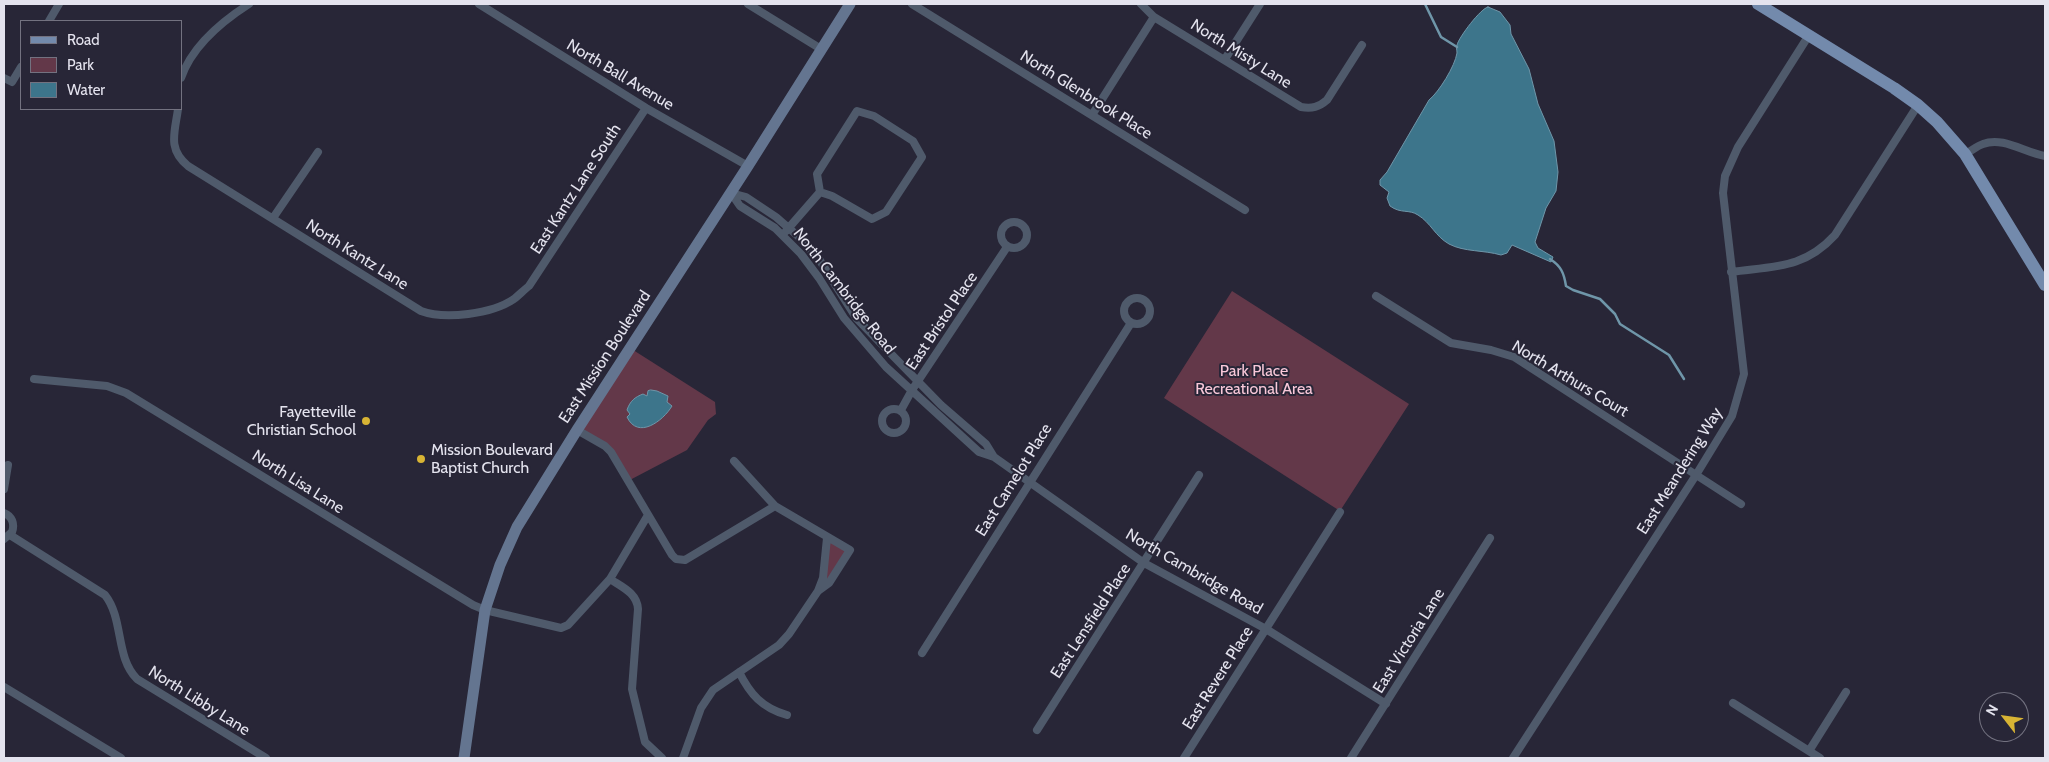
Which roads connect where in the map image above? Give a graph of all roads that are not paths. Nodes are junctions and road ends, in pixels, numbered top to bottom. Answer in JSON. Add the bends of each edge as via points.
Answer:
{"nodes":[{"id":1,"x":59,"y":4,"type":"edge"},
{"id":2,"x":249,"y":4,"type":"edge"},
{"id":3,"x":479,"y":4,"type":"edge"},
{"id":4,"x":748,"y":4,"type":"edge"},
{"id":5,"x":850,"y":4,"type":"edge"},
{"id":6,"x":912,"y":4,"type":"edge"},
{"id":7,"x":1141,"y":4,"type":"edge"},
{"id":8,"x":1260,"y":4,"type":"edge"},
{"id":9,"x":1758,"y":4,"type":"edge"},
{"id":10,"x":1154,"y":16,"type":"junction"},
{"id":11,"x":50,"y":20,"type":"edge"},
{"id":12,"x":1809,"y":35,"type":"junction"},
{"id":13,"x":1362,"y":45,"type":"dead end"},
{"id":14,"x":821,"y":49,"type":"junction"},
{"id":15,"x":1225,"y":59,"type":"junction"},
{"id":16,"x":20,"y":69,"type":"edge"},
{"id":17,"x":182,"y":75,"type":"edge"},
{"id":18,"x":4,"y":78,"type":"edge"},
{"id":19,"x":1918,"y":105,"type":"junction"},
{"id":20,"x":646,"y":108,"type":"junction"},
{"id":21,"x":178,"y":110,"type":"edge"},
{"id":22,"x":1092,"y":115,"type":"junction"},
{"id":23,"x":318,"y":152,"type":"dead end"},
{"id":24,"x":1965,"y":154,"type":"junction"},
{"id":25,"x":2045,"y":156,"type":"edge"},
{"id":26,"x":748,"y":166,"type":"junction"},
{"id":27,"x":820,"y":192,"type":"junction"},
{"id":28,"x":731,"y":193,"type":"junction"},
{"id":29,"x":1245,"y":210,"type":"dead end"},
{"id":30,"x":273,"y":218,"type":"junction"},
{"id":31,"x":789,"y":228,"type":"junction"},
{"id":32,"x":783,"y":235,"type":"junction"},
{"id":33,"x":1007,"y":247,"type":"dead end"},
{"id":34,"x":1731,"y":272,"type":"junction"},
{"id":35,"x":2045,"y":285,"type":"edge"},
{"id":36,"x":529,"y":286,"type":"joint"},
{"id":37,"x":1376,"y":296,"type":"dead end"},
{"id":38,"x":1131,"y":323,"type":"dead end"},
{"id":39,"x":34,"y":379,"type":"dead end"},
{"id":40,"x":918,"y":382,"type":"junction"},
{"id":41,"x":912,"y":390,"type":"junction"},
{"id":42,"x":901,"y":410,"type":"dead end"},
{"id":43,"x":577,"y":430,"type":"junction"},
{"id":44,"x":994,"y":458,"type":"junction"},
{"id":45,"x":734,"y":461,"type":"dead end"},
{"id":46,"x":8,"y":465,"type":"dead end"},
{"id":47,"x":1199,"y":475,"type":"dead end"},
{"id":48,"x":1696,"y":475,"type":"junction"},
{"id":49,"x":1029,"y":482,"type":"junction"},
{"id":50,"x":4,"y":489,"type":"edge"},
{"id":51,"x":1741,"y":504,"type":"dead end"},
{"id":52,"x":775,"y":506,"type":"junction"},
{"id":53,"x":1340,"y":512,"type":"dead end"},
{"id":54,"x":4,"y":513,"type":"edge"},
{"id":55,"x":648,"y":515,"type":"junction"},
{"id":56,"x":7,"y":537,"type":"edge"},
{"id":57,"x":827,"y":538,"type":"junction"},
{"id":58,"x":1490,"y":538,"type":"dead end"},
{"id":59,"x":1144,"y":564,"type":"junction"},
{"id":60,"x":610,"y":579,"type":"junction"},
{"id":61,"x":818,"y":591,"type":"junction"},
{"id":62,"x":485,"y":610,"type":"junction"},
{"id":63,"x":1266,"y":629,"type":"junction"},
{"id":64,"x":922,"y":653,"type":"dead end"},
{"id":65,"x":739,"y":672,"type":"junction"},
{"id":66,"x":4,"y":687,"type":"edge"},
{"id":67,"x":1846,"y":692,"type":"dead end"},
{"id":68,"x":1733,"y":703,"type":"dead end"},
{"id":69,"x":1386,"y":704,"type":"junction"},
{"id":70,"x":787,"y":715,"type":"dead end"},
{"id":71,"x":1037,"y":730,"type":"dead end"},
{"id":72,"x":1809,"y":751,"type":"junction"},
{"id":73,"x":121,"y":758,"type":"edge"},
{"id":74,"x":266,"y":758,"type":"edge"},
{"id":75,"x":464,"y":758,"type":"edge"},
{"id":76,"x":662,"y":758,"type":"edge"},
{"id":77,"x":683,"y":758,"type":"edge"},
{"id":78,"x":1184,"y":758,"type":"edge"},
{"id":79,"x":1351,"y":758,"type":"edge"},
{"id":80,"x":1513,"y":758,"type":"edge"},
{"id":81,"x":1820,"y":758,"type":"edge"}],
"edges":[{"from":1,"to":11,"type":"street"},
{"from":2,"to":17,"type":"street","via":[[194,52]]},
{"from":3,"to":20,"type":"street","name":"North Ball Avenue"},
{"from":4,"to":14,"type":"street"},
{"from":5,"to":14,"type":"main road","name":"East Mission Boulevard"},
{"from":6,"to":22,"type":"street","name":"North Glenbrook Place"},
{"from":7,"to":10,"type":"street","name":"North Misty Lane"},
{"from":8,"to":15,"type":"street"},
{"from":9,"to":12,"type":"main road"},
{"from":10,"to":15,"type":"street","name":"North Misty Lane"},
{"from":10,"to":22,"type":"street"},
{"from":12,"to":19,"type":"main road"},
{"from":12,"to":34,"type":"street","name":"East Meandering Way","via":[[1738,147],[1725,176],[1723,193]]},
{"from":13,"to":15,"type":"street","name":"North Misty Lane","via":[[1328,100],[1315,108],[1301,107]]},
{"from":14,"to":26,"type":"main road","name":"East Mission Boulevard"},
{"from":16,"to":18,"type":"street","via":[[12,82]]},
{"from":19,"to":24,"type":"main road"},
{"from":19,"to":34,"type":"street","via":[[1826,245],[1805,260]]},
{"from":20,"to":26,"type":"street","name":"North Ball Avenue"},
{"from":20,"to":36,"type":"street","name":"East Kantz Lane South"},
{"from":21,"to":30,"type":"street","name":"North Kantz Lane","via":[[174,145],[180,160]]},
{"from":22,"to":29,"type":"street","name":"North Glenbrook Place"},
{"from":23,"to":30,"type":"street"},
{"from":24,"to":25,"type":"street","via":[[1984,143],[1999,141]]},
{"from":24,"to":35,"type":"main road"},
{"from":26,"to":28,"type":"main road","name":"East Mission Boulevard"},
{"from":27,"to":27,"type":"street","via":[[817,174],[857,111],[874,116],[913,141],[922,157],[886,212],[872,219]]},
{"from":27,"to":31,"type":"street"},
{"from":28,"to":31,"type":"street","name":"North Cambridge Road","via":[[746,196]]},
{"from":28,"to":32,"type":"street","name":"North Cambridge Road","via":[[740,206]]},
{"from":28,"to":43,"type":"main road","name":"East Mission Boulevard"},
{"from":30,"to":36,"type":"street","name":"North Kantz Lane","via":[[431,315],[456,316],[492,308],[513,300]]},
{"from":31,"to":32,"type":"street"},
{"from":31,"to":40,"type":"street","name":"North Cambridge Road","via":[[819,259],[857,319]]},
{"from":32,"to":41,"type":"street","name":"North Cambridge Road","via":[[820,278],[844,318],[864,343]]},
{"from":33,"to":40,"type":"street","name":"East Bristol Place"},
{"from":34,"to":48,"type":"street","name":"East Meandering Way","via":[[1744,374],[1732,416]]},
{"from":37,"to":48,"type":"street","name":"North Arthurs Court","via":[[1451,343],[1514,357]]},
{"from":38,"to":49,"type":"street","name":"East Camelot Place"},
{"from":39,"to":62,"type":"street","name":"North Lisa Lane","via":[[107,386],[126,393]]},
{"from":40,"to":41,"type":"street","name":"East Bristol Place"},
{"from":40,"to":44,"type":"street","name":"North Cambridge Road","via":[[986,444]]},
{"from":41,"to":42,"type":"street","name":"East Bristol Place"},
{"from":41,"to":44,"type":"street","name":"North Cambridge Road","via":[[979,452]]},
{"from":43,"to":55,"type":"street","via":[[611,452]]},
{"from":43,"to":62,"type":"main road","name":"East Mission Boulevard","via":[[517,527]]},
{"from":44,"to":49,"type":"street","name":"North Cambridge Road"},
{"from":45,"to":52,"type":"street"},
{"from":46,"to":50,"type":"street"},
{"from":47,"to":59,"type":"street","name":"East Lensfield Place"},
{"from":48,"to":51,"type":"street","name":"North Arthurs Court"},
{"from":48,"to":80,"type":"street","name":"East Meandering Way"},
{"from":49,"to":59,"type":"street","name":"North Cambridge Road"},
{"from":49,"to":64,"type":"street","name":"East Camelot Place"},
{"from":52,"to":55,"type":"street","via":[[685,560],[672,555]]},
{"from":52,"to":57,"type":"street"},
{"from":53,"to":63,"type":"street","name":"East Revere Place"},
{"from":54,"to":56,"type":"street","name":"North Libby Lane","via":[[14,524]]},
{"from":55,"to":60,"type":"street"},
{"from":56,"to":74,"type":"street","name":"North Libby Lane","via":[[105,595],[114,611],[126,662],[137,679]]},
{"from":57,"to":61,"type":"street","via":[[823,578]]},
{"from":57,"to":61,"type":"street","via":[[850,550],[829,583]]},
{"from":58,"to":69,"type":"street","name":"East Victoria Lane"},
{"from":59,"to":63,"type":"street","name":"North Cambridge Road"},
{"from":59,"to":71,"type":"street","name":"East Lensfield Place"},
{"from":60,"to":62,"type":"street","name":"North Lisa Lane","via":[[568,625],[561,628]]},
{"from":60,"to":76,"type":"street","via":[[638,601],[632,694],[646,742]]},
{"from":61,"to":65,"type":"street","via":[[779,645]]},
{"from":62,"to":75,"type":"main road","name":"East Mission Boulevard"},
{"from":63,"to":69,"type":"street","name":"North Cambridge Road"},
{"from":63,"to":78,"type":"street","name":"East Revere Place"},
{"from":65,"to":70,"type":"street","via":[[757,700]]},
{"from":65,"to":77,"type":"street","via":[[720,684],[707,698]]},
{"from":66,"to":73,"type":"street"},
{"from":67,"to":72,"type":"street"},
{"from":68,"to":72,"type":"street"},
{"from":69,"to":79,"type":"street","name":"East Victoria Lane"},
{"from":72,"to":81,"type":"street"}]}
